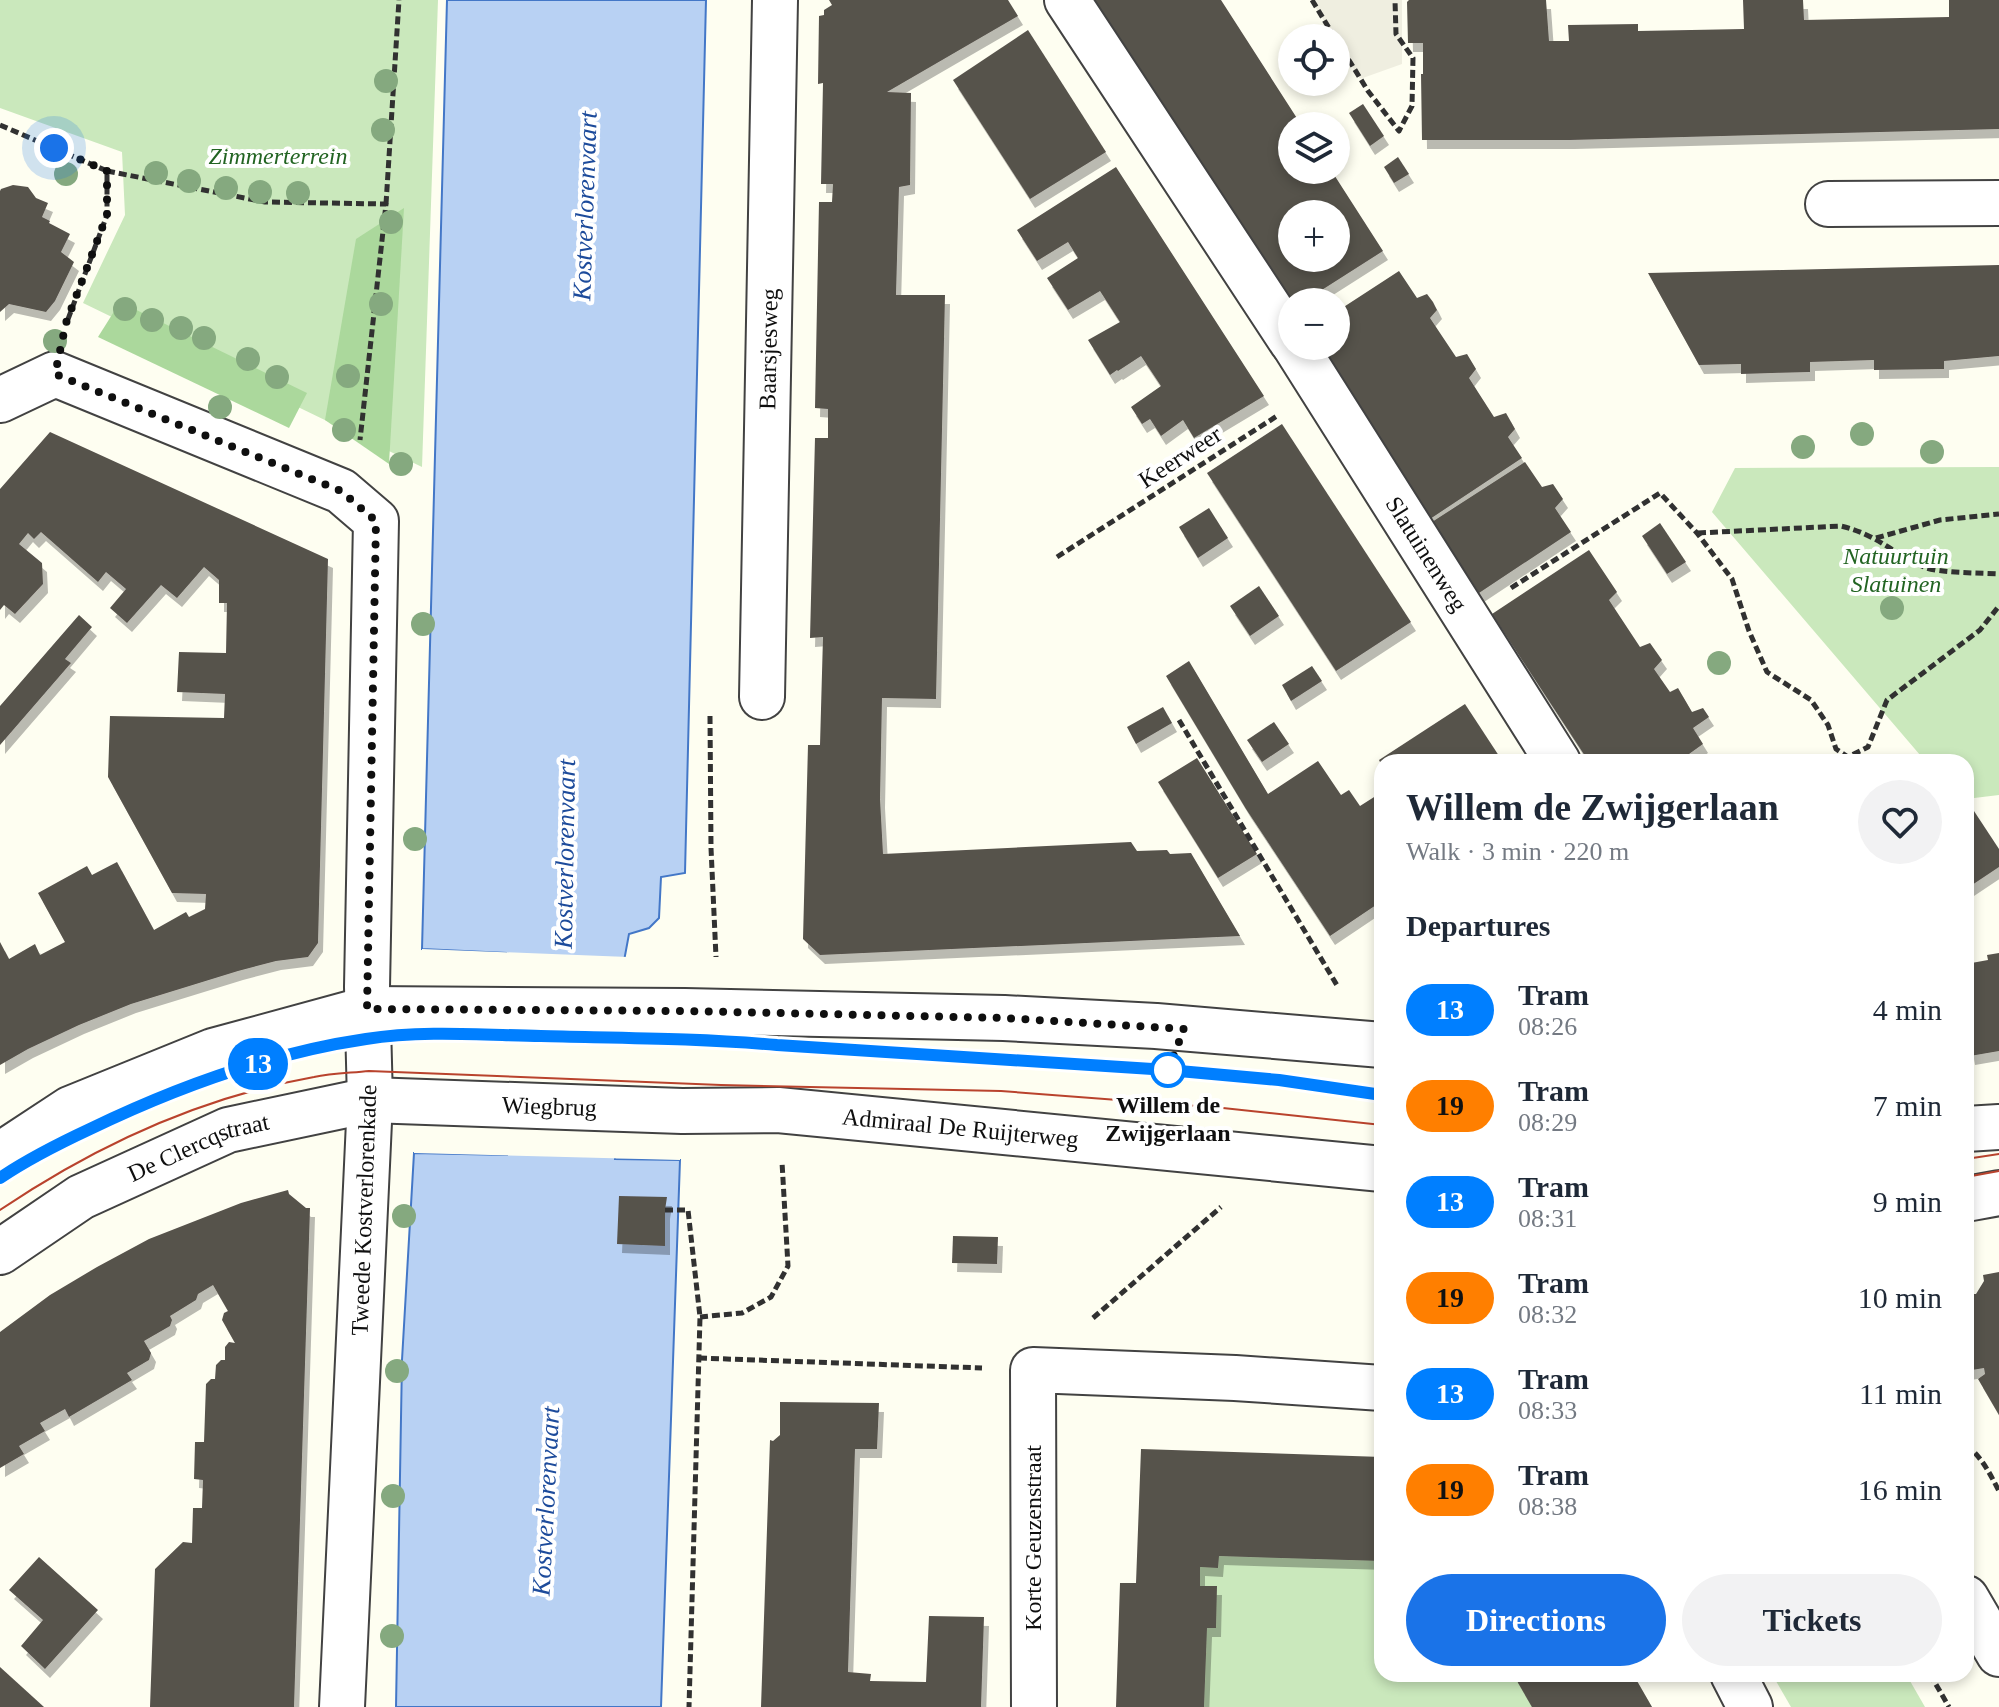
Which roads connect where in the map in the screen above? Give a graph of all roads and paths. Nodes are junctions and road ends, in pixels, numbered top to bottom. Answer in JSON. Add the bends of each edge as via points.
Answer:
{"nodes":[{"id":1,"x":399,"y":0,"type":"edge"},
{"id":2,"x":775,"y":0,"type":"edge"},
{"id":3,"x":1067,"y":0,"type":"edge"},
{"id":4,"x":1312,"y":0,"type":"edge"},
{"id":5,"x":1395,"y":0,"type":"edge"},
{"id":6,"x":1327,"y":24,"type":"edge"},
{"id":7,"x":1350,"y":62,"type":"edge"},
{"id":8,"x":0,"y":125,"type":"edge"},
{"id":9,"x":107,"y":171,"type":"junction"},
{"id":10,"x":1999,"y":203,"type":"edge"},
{"id":11,"x":386,"y":204,"type":"junction"},
{"id":12,"x":1828,"y":204,"type":"dead end"},
{"id":13,"x":1278,"y":321,"type":"edge"},
{"id":14,"x":1304,"y":360,"type":"edge"},
{"id":15,"x":55,"y":374,"type":"junction"},
{"id":16,"x":1322,"y":387,"type":"junction"},
{"id":17,"x":0,"y":400,"type":"edge"},
{"id":18,"x":341,"y":491,"type":"junction"},
{"id":19,"x":1999,"y":514,"type":"edge"},
{"id":20,"x":1697,"y":533,"type":"junction"},
{"id":21,"x":1875,"y":538,"type":"junction"},
{"id":22,"x":1057,"y":557,"type":"dead end"},
{"id":23,"x":1999,"y":574,"type":"edge"},
{"id":24,"x":1503,"y":593,"type":"dead end"},
{"id":25,"x":1999,"y":606,"type":"edge"},
{"id":26,"x":762,"y":697,"type":"dead end"},
{"id":27,"x":1179,"y":720,"type":"dead end"},
{"id":28,"x":1553,"y":754,"type":"edge"},
{"id":29,"x":1844,"y":754,"type":"edge"},
{"id":30,"x":1854,"y":754,"type":"edge"},
{"id":31,"x":710,"y":769,"type":"dead end"},
{"id":32,"x":717,"y":969,"type":"dead end"},
{"id":33,"x":1343,"y":995,"type":"dead end"},
{"id":34,"x":367,"y":1009,"type":"junction"},
{"id":35,"x":1374,"y":1044,"type":"edge"},
{"id":36,"x":370,"y":1100,"type":"junction"},
{"id":37,"x":416,"y":1102,"type":"joint"},
{"id":38,"x":778,"y":1110,"type":"junction"},
{"id":39,"x":682,"y":1111,"type":"joint"},
{"id":40,"x":1999,"y":1127,"type":"edge"},
{"id":41,"x":1974,"y":1129,"type":"edge"},
{"id":42,"x":0,"y":1155,"type":"edge"},
{"id":43,"x":1374,"y":1168,"type":"edge"},
{"id":44,"x":1999,"y":1193,"type":"edge"},
{"id":45,"x":1232,"y":1198,"type":"dead end"},
{"id":46,"x":1974,"y":1198,"type":"edge"},
{"id":47,"x":665,"y":1210,"type":"dead end"},
{"id":48,"x":0,"y":1252,"type":"edge"},
{"id":49,"x":700,"y":1317,"type":"junction"},
{"id":50,"x":699,"y":1358,"type":"junction"},
{"id":51,"x":1033,"y":1370,"type":"junction"},
{"id":52,"x":1374,"y":1387,"type":"edge"},
{"id":53,"x":1974,"y":1452,"type":"edge"},
{"id":54,"x":1999,"y":1491,"type":"edge"},
{"id":55,"x":1974,"y":1612,"type":"edge"},
{"id":56,"x":1999,"y":1654,"type":"edge"},
{"id":57,"x":1737,"y":1682,"type":"edge"},
{"id":58,"x":1935,"y":1682,"type":"edge"},
{"id":59,"x":342,"y":1707,"type":"edge"},
{"id":60,"x":689,"y":1707,"type":"edge"},
{"id":61,"x":1034,"y":1707,"type":"edge"},
{"id":62,"x":1750,"y":1707,"type":"edge"},
{"id":63,"x":1949,"y":1707,"type":"edge"}],
"edges":[{"from":1,"to":11,"type":"path"},
{"from":2,"to":26,"type":"street","name":"Baarsjesweg"},
{"from":3,"to":13,"type":"street","name":"Slatuinenweg"},
{"from":4,"to":6,"type":"path"},
{"from":5,"to":7,"type":"path","via":[[1396,34],[1413,58],[1412,106],[1399,131]]},
{"from":8,"to":9,"type":"path"},
{"from":9,"to":11,"type":"path","via":[[265,202]]},
{"from":9,"to":15,"type":"path","via":[[107,215],[66,323]]},
{"from":10,"to":12,"type":"street"},
{"from":11,"to":18,"type":"path","via":[[359,452]]},
{"from":14,"to":16,"type":"street","name":"Slatuinenweg"},
{"from":15,"to":17,"type":"street"},
{"from":15,"to":18,"type":"street"},
{"from":16,"to":22,"type":"path","name":"Keerweer"},
{"from":16,"to":28,"type":"street","name":"Slatuinenweg"},
{"from":18,"to":34,"type":"street","name":"Tweede Kostverlorenkade","via":[[376,521]]},
{"from":19,"to":21,"type":"path","via":[[1940,520]]},
{"from":20,"to":21,"type":"path","via":[[1841,526]]},
{"from":20,"to":24,"type":"path","via":[[1660,493]]},
{"from":20,"to":29,"type":"path","via":[[1732,579],[1767,672],[1811,700]]},
{"from":21,"to":23,"type":"path","via":[[1927,569]]},
{"from":25,"to":30,"type":"path","via":[[1980,630],[1887,700],[1868,747]]},
{"from":27,"to":33,"type":"path"},
{"from":31,"to":32,"type":"path"},
{"from":34,"to":35,"type":"street","via":[[1004,1018]]},
{"from":34,"to":36,"type":"street","name":"Tweede Kostverlorenkade"},
{"from":34,"to":42,"type":"street","via":[[213,1051],[70,1109]]},
{"from":36,"to":37,"type":"street","name":"De Clercqstraat"},
{"from":36,"to":48,"type":"street","name":"De Clercqstraat","via":[[228,1130],[81,1197]]},
{"from":36,"to":59,"type":"street","name":"Tweede Kostverlorenkade"},
{"from":37,"to":39,"type":"street","name":"Wiegbrug"},
{"from":38,"to":39,"type":"street","name":"Admiraal De Ruijterweg"},
{"from":38,"to":43,"type":"street","name":"Admiraal De Ruijterweg"},
{"from":38,"to":49,"type":"path","via":[[788,1266],[771,1297],[742,1313]]},
{"from":40,"to":41,"type":"street"},
{"from":44,"to":46,"type":"street"},
{"from":45,"to":51,"type":"path"},
{"from":47,"to":49,"type":"path","via":[[688,1210]]},
{"from":49,"to":50,"type":"path"},
{"from":50,"to":51,"type":"path"},
{"from":50,"to":60,"type":"path"},
{"from":51,"to":52,"type":"street"},
{"from":51,"to":61,"type":"street","name":"Korte Geuzenstraat"},
{"from":53,"to":54,"type":"path"},
{"from":55,"to":56,"type":"street"},
{"from":57,"to":62,"type":"street"},
{"from":58,"to":63,"type":"path"}]}
